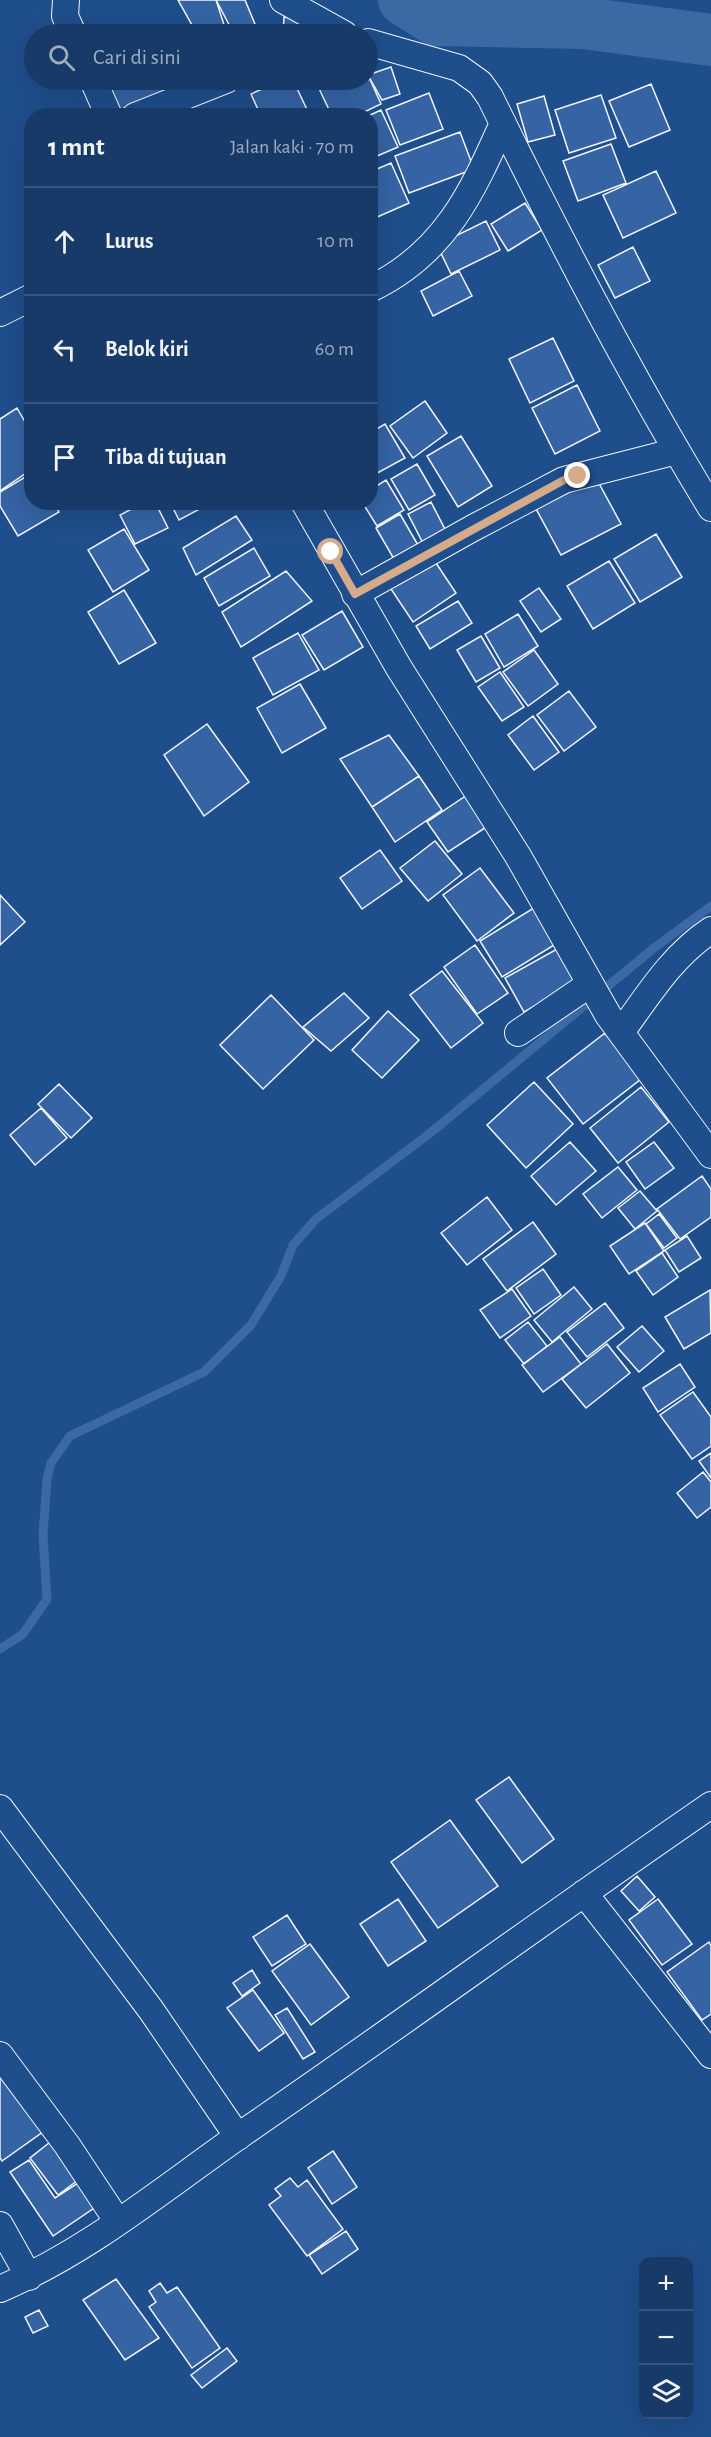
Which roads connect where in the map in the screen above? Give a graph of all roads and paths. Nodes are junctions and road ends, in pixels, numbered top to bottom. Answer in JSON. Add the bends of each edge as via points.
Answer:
{"nodes":[{"id":1,"x":66,"y":0,"type":"edge"},
{"id":2,"x":283,"y":0,"type":"edge"},
{"id":3,"x":69,"y":24,"type":"edge"},
{"id":4,"x":326,"y":24,"type":"edge"},
{"id":5,"x":378,"y":45,"type":"edge"},
{"id":6,"x":97,"y":90,"type":"edge"},
{"id":7,"x":201,"y":90,"type":"edge"},
{"id":8,"x":105,"y":108,"type":"edge"},
{"id":9,"x":155,"y":108,"type":"edge"},
{"id":10,"x":503,"y":123,"type":"junction"},
{"id":11,"x":378,"y":284,"type":"edge"},
{"id":12,"x":24,"y":301,"type":"edge"},
{"id":13,"x":0,"y":313,"type":"edge"},
{"id":14,"x":677,"y":451,"type":"junction"},
{"id":15,"x":711,"y":508,"type":"edge"},
{"id":16,"x":308,"y":510,"type":"edge"},
{"id":17,"x":355,"y":594,"type":"junction"},
{"id":18,"x":711,"y":930,"type":"edge"},
{"id":19,"x":591,"y":987,"type":"junction"},
{"id":20,"x":615,"y":1023,"type":"junction"},
{"id":21,"x":518,"y":1033,"type":"dead end"},
{"id":22,"x":711,"y":1155,"type":"edge"},
{"id":23,"x":711,"y":1805,"type":"edge"},
{"id":24,"x":0,"y":1808,"type":"edge"},
{"id":25,"x":584,"y":1893,"type":"junction"},
{"id":26,"x":0,"y":2055,"type":"edge"},
{"id":27,"x":711,"y":2055,"type":"edge"},
{"id":28,"x":238,"y":2137,"type":"junction"},
{"id":29,"x":118,"y":2222,"type":"junction"},
{"id":30,"x":0,"y":2225,"type":"edge"},
{"id":31,"x":29,"y":2277,"type":"junction"},
{"id":32,"x":0,"y":2289,"type":"edge"}],
"edges":[{"from":1,"to":3,"type":"street"},
{"from":2,"to":4,"type":"street"},
{"from":5,"to":10,"type":"street","via":[[470,74],[480,82]]},
{"from":6,"to":8,"type":"street"},
{"from":7,"to":9,"type":"street"},
{"from":10,"to":11,"type":"street","via":[[461,210],[417,260]]},
{"from":10,"to":14,"type":"street","via":[[582,280]]},
{"from":12,"to":13,"type":"street"},
{"from":14,"to":15,"type":"street"},
{"from":14,"to":17,"type":"street","via":[[564,480]]},
{"from":16,"to":17,"type":"street"},
{"from":17,"to":19,"type":"street","via":[[518,856]]},
{"from":18,"to":20,"type":"street","via":[[692,942]]},
{"from":19,"to":20,"type":"street"},
{"from":19,"to":21,"type":"street"},
{"from":20,"to":22,"type":"street"},
{"from":23,"to":25,"type":"street"},
{"from":24,"to":28,"type":"street","via":[[151,2010]]},
{"from":25,"to":27,"type":"street"},
{"from":25,"to":28,"type":"street"},
{"from":26,"to":29,"type":"street"},
{"from":28,"to":29,"type":"street"},
{"from":29,"to":31,"type":"street"},
{"from":30,"to":31,"type":"street"},
{"from":31,"to":32,"type":"street"}]}
